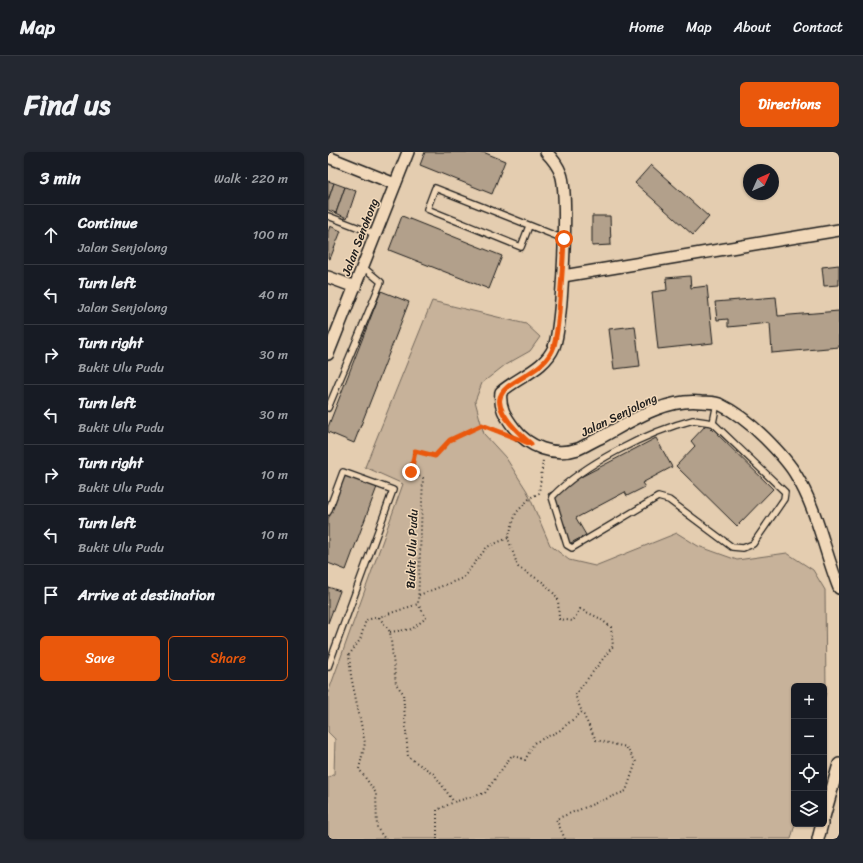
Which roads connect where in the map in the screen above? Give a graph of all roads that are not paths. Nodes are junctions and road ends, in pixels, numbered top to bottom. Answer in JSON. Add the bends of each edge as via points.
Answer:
{"nodes":[{"id":1,"x":408,"y":152,"type":"edge"},
{"id":2,"x":546,"y":152,"type":"edge"},
{"id":3,"x":328,"y":157,"type":"edge"},
{"id":4,"x":395,"y":184,"type":"junction"},
{"id":5,"x":328,"y":216,"type":"edge"},
{"id":6,"x":529,"y":226,"type":"junction"},
{"id":7,"x":839,"y":230,"type":"edge"},
{"id":8,"x":376,"y":234,"type":"junction"},
{"id":9,"x":564,"y":239,"type":"junction"},
{"id":10,"x":363,"y":267,"type":"junction"},
{"id":11,"x":563,"y":276,"type":"junction"},
{"id":12,"x":328,"y":277,"type":"edge"},
{"id":13,"x":355,"y":287,"type":"junction"},
{"id":14,"x":328,"y":354,"type":"edge"},
{"id":15,"x":717,"y":403,"type":"junction"},
{"id":16,"x":328,"y":408,"type":"edge"},
{"id":17,"x":714,"y":423,"type":"junction"},
{"id":18,"x":330,"y":500,"type":"edge"},
{"id":19,"x":328,"y":512,"type":"edge"},
{"id":20,"x":835,"y":566,"type":"edge"},
{"id":21,"x":839,"y":588,"type":"edge"},
{"id":22,"x":328,"y":667,"type":"edge"},
{"id":23,"x":839,"y":764,"type":"edge"},
{"id":24,"x":827,"y":806,"type":"edge"},
{"id":25,"x":821,"y":827,"type":"edge"},
{"id":26,"x":818,"y":839,"type":"edge"}],
"edges":[{"from":1,"to":4,"type":"street","name":"Jalan Senohong"},
{"from":2,"to":9,"type":"street","via":[[562,175]]},
{"from":3,"to":4,"type":"street"},
{"from":4,"to":8,"type":"street","name":"Jalan Senohong"},
{"from":5,"to":8,"type":"lane"},
{"from":6,"to":6,"type":"lane","via":[[521,247],[427,209],[435,188]]},
{"from":6,"to":9,"type":"lane"},
{"from":7,"to":11,"type":"street"},
{"from":8,"to":10,"type":"street","name":"Jalan Senohong"},
{"from":9,"to":11,"type":"street"},
{"from":10,"to":13,"type":"street","name":"Jalan Senohong"},
{"from":10,"to":16,"type":"lane","via":[[381,282]]},
{"from":11,"to":15,"type":"street","name":"Jalan Senjolong","via":[[554,347],[538,366],[501,392],[500,402],[505,416],[516,431],[531,444],[544,450],[577,449],[654,410],[691,401]]},
{"from":12,"to":13,"type":"street"},
{"from":13,"to":14,"type":"street","name":"Jalan Senohong"},
{"from":15,"to":17,"type":"lane"},
{"from":15,"to":20,"type":"street","name":"Jalan Senjolong","via":[[741,417],[759,432],[782,455],[796,474]]},
{"from":17,"to":17,"type":"lane","via":[[785,492],[784,499],[753,544],[743,548],[732,547],[669,500],[658,497],[572,548],[567,544],[552,497],[559,490],[595,464],[641,439],[676,424],[694,420]]},
{"from":18,"to":19,"type":"lane"},
{"from":18,"to":22,"type":"lane","via":[[343,472],[393,490]]},
{"from":20,"to":21,"type":"street","name":"Jalan Senjolong"},
{"from":23,"to":24,"type":"street"},
{"from":25,"to":26,"type":"street"}]}
